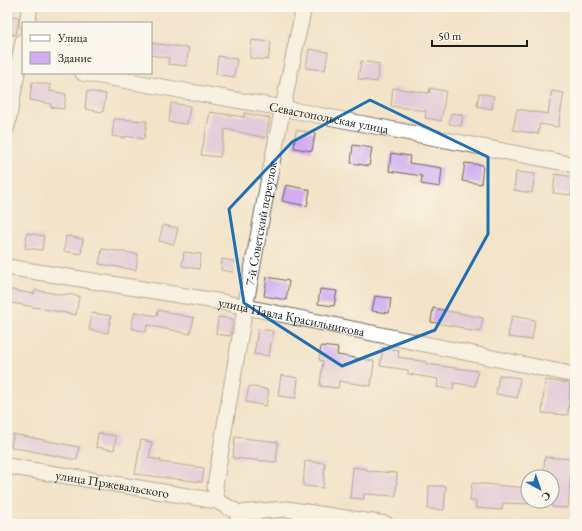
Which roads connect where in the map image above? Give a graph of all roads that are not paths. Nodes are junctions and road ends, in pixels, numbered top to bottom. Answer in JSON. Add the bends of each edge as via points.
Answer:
{"nodes":[{"id":1,"x":30,"y":7,"type":"edge"},
{"id":2,"x":304,"y":7,"type":"edge"},
{"id":3,"x":27,"y":22,"type":"edge"},
{"id":4,"x":22,"y":44,"type":"edge"},
{"id":5,"x":16,"y":62,"type":"edge"},
{"id":6,"x":88,"y":74,"type":"edge"},
{"id":7,"x":282,"y":108,"type":"junction"},
{"id":8,"x":7,"y":127,"type":"edge"},
{"id":9,"x":575,"y":165,"type":"edge"},
{"id":10,"x":7,"y":267,"type":"edge"},
{"id":11,"x":244,"y":307,"type":"junction"},
{"id":12,"x":575,"y":376,"type":"edge"},
{"id":13,"x":7,"y":466,"type":"edge"},
{"id":14,"x":217,"y":501,"type":"junction"},
{"id":15,"x":238,"y":518,"type":"edge"},
{"id":16,"x":386,"y":524,"type":"edge"}],
"edges":[{"from":1,"to":3,"type":"street"},
{"from":2,"to":7,"type":"street","name":"7-й Советский переулок"},
{"from":4,"to":5,"type":"street"},
{"from":5,"to":8,"type":"street"},
{"from":6,"to":7,"type":"street","name":"Севастопольская улица"},
{"from":7,"to":9,"type":"street","name":"Севастопольская улица"},
{"from":7,"to":11,"type":"street","name":"7-й Советский переулок"},
{"from":10,"to":11,"type":"street","name":"улица Павла Красильникова"},
{"from":11,"to":12,"type":"street","name":"улица Павла Красильникова"},
{"from":11,"to":14,"type":"street","name":"7-й Советский переулок","via":[[215,486]]},
{"from":13,"to":14,"type":"street","name":"улица Пржевальского"},
{"from":14,"to":15,"type":"street"},
{"from":15,"to":16,"type":"street","via":[[286,509]]}]}
